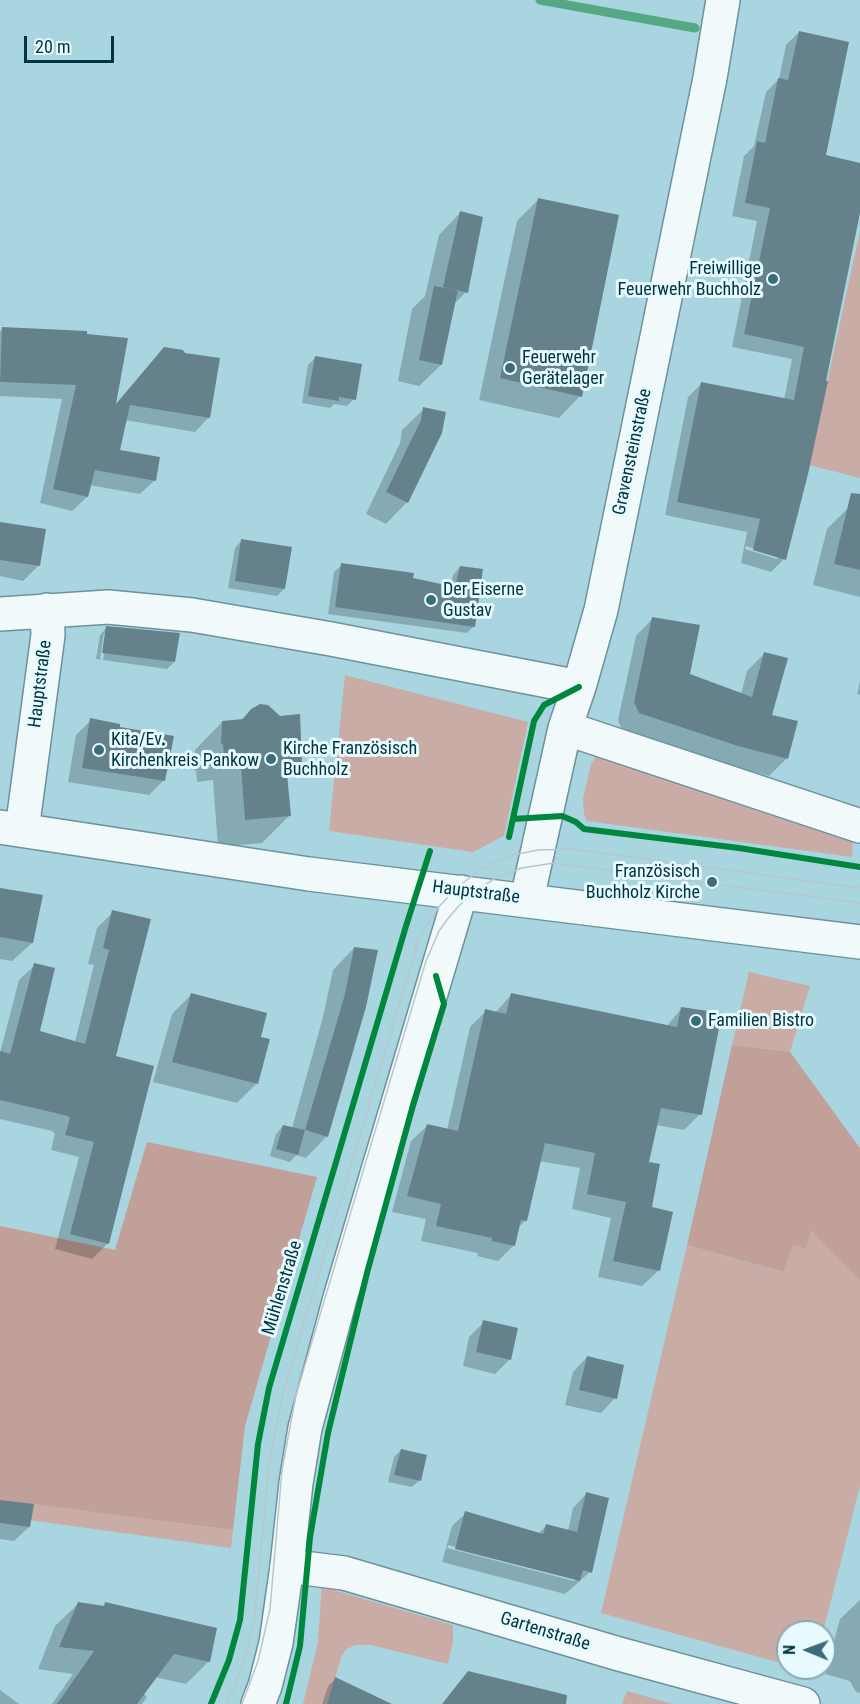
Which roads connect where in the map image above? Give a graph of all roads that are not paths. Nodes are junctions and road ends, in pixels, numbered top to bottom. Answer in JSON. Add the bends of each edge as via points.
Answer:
{"nodes":[{"id":1,"x":723,"y":0,"type":"edge"},
{"id":2,"x":47,"y":610,"type":"junction"},
{"id":3,"x":0,"y":614,"type":"edge"},
{"id":4,"x":579,"y":687,"type":"junction"},
{"id":5,"x":565,"y":728,"type":"junction"},
{"id":6,"x":860,"y":826,"type":"edge"},
{"id":7,"x":11,"y":829,"type":"edge"},
{"id":8,"x":461,"y":892,"type":"junction"},
{"id":9,"x":527,"y":899,"type":"junction"},
{"id":10,"x":860,"y":942,"type":"edge"},
{"id":11,"x":287,"y":1566,"type":"junction"},
{"id":12,"x":258,"y":1704,"type":"edge"},
{"id":13,"x":802,"y":1704,"type":"edge"}],
"edges":[{"from":1,"to":4,"type":"street","name":"Gravensteinstraße","via":[[601,610]]},
{"from":2,"to":3,"type":"street"},
{"from":2,"to":4,"type":"street","via":[[108,606],[192,615]]},
{"from":2,"to":7,"type":"street","name":"Hauptstraße","via":[[48,635]]},
{"from":4,"to":5,"type":"street","name":"Gravensteinstraße"},
{"from":5,"to":6,"type":"street"},
{"from":5,"to":9,"type":"street","name":"Gravensteinstraße"},
{"from":7,"to":8,"type":"street","name":"Hauptstraße","via":[[309,874]]},
{"from":8,"to":9,"type":"street","name":"Hauptstraße"},
{"from":8,"to":11,"type":"street","via":[[318,1374],[296,1483]]},
{"from":9,"to":10,"type":"street","name":"Hauptstraße"},
{"from":11,"to":12,"type":"street","via":[[276,1643]]},
{"from":11,"to":13,"type":"street","name":"Gartenstraße","via":[[344,1573]]}]}
